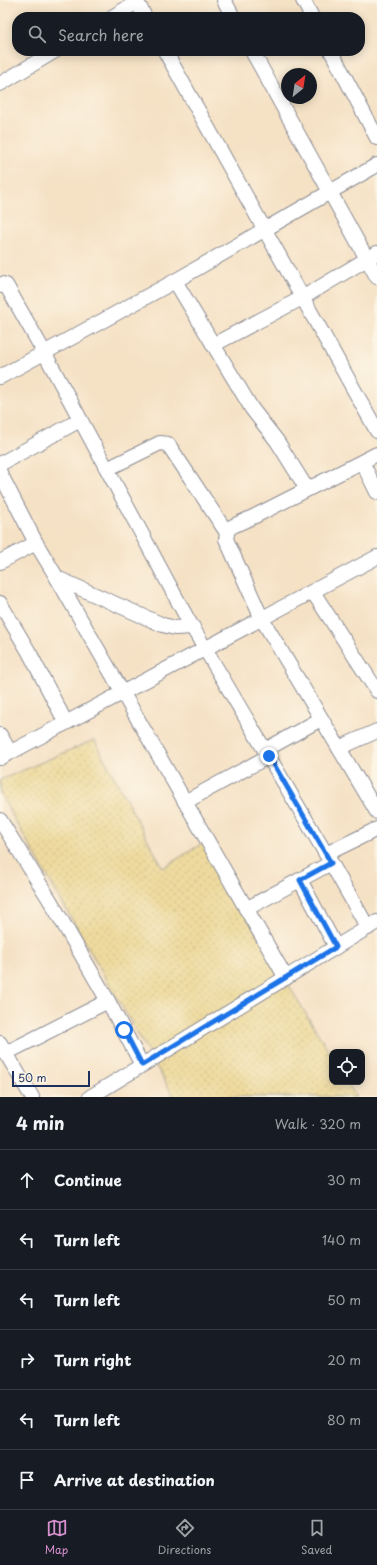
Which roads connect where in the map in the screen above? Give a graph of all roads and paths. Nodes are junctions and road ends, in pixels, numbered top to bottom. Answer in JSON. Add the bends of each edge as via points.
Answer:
{"nodes":[{"id":1,"x":224,"y":0,"type":"edge"},
{"id":2,"x":303,"y":0,"type":"edge"},
{"id":3,"x":137,"y":1,"type":"edge"},
{"id":4,"x":120,"y":12,"type":"edge"},
{"id":5,"x":143,"y":12,"type":"edge"},
{"id":6,"x":230,"y":12,"type":"edge"},
{"id":7,"x":309,"y":12,"type":"edge"},
{"id":8,"x":47,"y":56,"type":"edge"},
{"id":9,"x":167,"y":56,"type":"edge"},
{"id":10,"x":255,"y":56,"type":"edge"},
{"id":11,"x":334,"y":56,"type":"edge"},
{"id":12,"x":0,"y":84,"type":"edge"},
{"id":13,"x":377,"y":138,"type":"edge"},
{"id":14,"x":377,"y":165,"type":"edge"},
{"id":15,"x":329,"y":192,"type":"junction"},
{"id":16,"x":264,"y":229,"type":"junction"},
{"id":17,"x":372,"y":255,"type":"edge"},
{"id":18,"x":377,"y":276,"type":"edge"},
{"id":19,"x":175,"y":281,"type":"junction"},
{"id":20,"x":0,"y":286,"type":"edge"},
{"id":21,"x":302,"y":298,"type":"junction"},
{"id":22,"x":213,"y":345,"type":"junction"},
{"id":23,"x":44,"y":352,"type":"junction"},
{"id":24,"x":0,"y":377,"type":"edge"},
{"id":25,"x":80,"y":420,"type":"junction"},
{"id":26,"x":377,"y":431,"type":"edge"},
{"id":27,"x":377,"y":454,"type":"edge"},
{"id":28,"x":362,"y":462,"type":"junction"},
{"id":29,"x":0,"y":464,"type":"edge"},
{"id":30,"x":108,"y":469,"type":"junction"},
{"id":31,"x":0,"y":473,"type":"edge"},
{"id":32,"x":307,"y":489,"type":"junction"},
{"id":33,"x":377,"y":492,"type":"edge"},
{"id":34,"x":227,"y":533,"type":"junction"},
{"id":35,"x":36,"y":542,"type":"junction"},
{"id":36,"x":377,"y":557,"type":"edge"},
{"id":37,"x":0,"y":562,"type":"edge"},
{"id":38,"x":57,"y":578,"type":"junction"},
{"id":39,"x":313,"y":592,"type":"junction"},
{"id":40,"x":0,"y":602,"type":"edge"},
{"id":41,"x":262,"y":619,"type":"junction"},
{"id":42,"x":193,"y":627,"type":"junction"},
{"id":43,"x":206,"y":649,"type":"junction"},
{"id":44,"x":377,"y":692,"type":"edge"},
{"id":45,"x":123,"y":693,"type":"junction"},
{"id":46,"x":321,"y":719,"type":"junction"},
{"id":47,"x":66,"y":723,"type":"junction"},
{"id":48,"x":377,"y":731,"type":"edge"},
{"id":49,"x":0,"y":735,"type":"edge"},
{"id":50,"x":339,"y":748,"type":"junction"},
{"id":51,"x":267,"y":753,"type":"junction"},
{"id":52,"x":5,"y":755,"type":"edge"},
{"id":53,"x":185,"y":802,"type":"junction"},
{"id":54,"x":377,"y":812,"type":"edge"},
{"id":55,"x":0,"y":820,"type":"edge"},
{"id":56,"x":377,"y":829,"type":"edge"},
{"id":57,"x":329,"y":858,"type":"junction"},
{"id":58,"x":300,"y":880,"type":"junction"},
{"id":59,"x":246,"y":909,"type":"junction"},
{"id":60,"x":372,"y":925,"type":"edge"},
{"id":61,"x":336,"y":947,"type":"junction"},
{"id":62,"x":286,"y":978,"type":"junction"},
{"id":63,"x":108,"y":1001,"type":"junction"},
{"id":64,"x":3,"y":1048,"type":"edge"},
{"id":65,"x":142,"y":1065,"type":"junction"},
{"id":66,"x":32,"y":1097,"type":"edge"},
{"id":67,"x":90,"y":1097,"type":"edge"}],
"edges":[{"from":1,"to":6,"type":"street"},
{"from":2,"to":7,"type":"street"},
{"from":3,"to":4,"type":"street"},
{"from":3,"to":5,"type":"street"},
{"from":8,"to":12,"type":"street"},
{"from":9,"to":16,"type":"street"},
{"from":10,"to":15,"type":"street"},
{"from":11,"to":13,"type":"street"},
{"from":14,"to":15,"type":"street"},
{"from":15,"to":16,"type":"street"},
{"from":15,"to":17,"type":"street"},
{"from":16,"to":19,"type":"street"},
{"from":16,"to":21,"type":"street"},
{"from":17,"to":18,"type":"street"},
{"from":17,"to":21,"type":"street"},
{"from":19,"to":22,"type":"street"},
{"from":19,"to":23,"type":"street"},
{"from":20,"to":23,"type":"street","via":[[6,285]]},
{"from":21,"to":22,"type":"street"},
{"from":21,"to":26,"type":"street"},
{"from":22,"to":32,"type":"street","via":[[252,409],[277,441]]},
{"from":23,"to":24,"type":"street"},
{"from":23,"to":25,"type":"street"},
{"from":25,"to":29,"type":"street"},
{"from":25,"to":30,"type":"street"},
{"from":27,"to":28,"type":"street"},
{"from":28,"to":32,"type":"street"},
{"from":28,"to":33,"type":"street"},
{"from":30,"to":34,"type":"street","via":[[160,443],[168,444]]},
{"from":30,"to":42,"type":"street"},
{"from":31,"to":35,"type":"street"},
{"from":32,"to":34,"type":"street","via":[[232,526]]},
{"from":34,"to":41,"type":"street","via":[[226,539]]},
{"from":35,"to":37,"type":"street"},
{"from":35,"to":38,"type":"street"},
{"from":36,"to":39,"type":"street"},
{"from":38,"to":42,"type":"street","via":[[163,625],[175,628]]},
{"from":38,"to":45,"type":"street"},
{"from":39,"to":41,"type":"street"},
{"from":39,"to":44,"type":"street"},
{"from":40,"to":47,"type":"street"},
{"from":41,"to":43,"type":"street"},
{"from":41,"to":46,"type":"street"},
{"from":42,"to":43,"type":"street"},
{"from":43,"to":45,"type":"street"},
{"from":43,"to":51,"type":"street"},
{"from":45,"to":47,"type":"street"},
{"from":45,"to":53,"type":"street"},
{"from":46,"to":50,"type":"street"},
{"from":46,"to":51,"type":"street"},
{"from":47,"to":52,"type":"street"},
{"from":48,"to":50,"type":"street"},
{"from":49,"to":52,"type":"street"},
{"from":50,"to":54,"type":"street"},
{"from":51,"to":53,"type":"street"},
{"from":51,"to":57,"type":"street"},
{"from":53,"to":59,"type":"street"},
{"from":55,"to":63,"type":"street"},
{"from":56,"to":57,"type":"street"},
{"from":57,"to":58,"type":"street"},
{"from":57,"to":60,"type":"street"},
{"from":58,"to":59,"type":"street"},
{"from":58,"to":61,"type":"street"},
{"from":59,"to":62,"type":"street"},
{"from":60,"to":61,"type":"street"},
{"from":61,"to":62,"type":"street"},
{"from":62,"to":65,"type":"street"},
{"from":63,"to":64,"type":"street"},
{"from":63,"to":65,"type":"street"},
{"from":64,"to":66,"type":"street"},
{"from":65,"to":67,"type":"street"}]}
